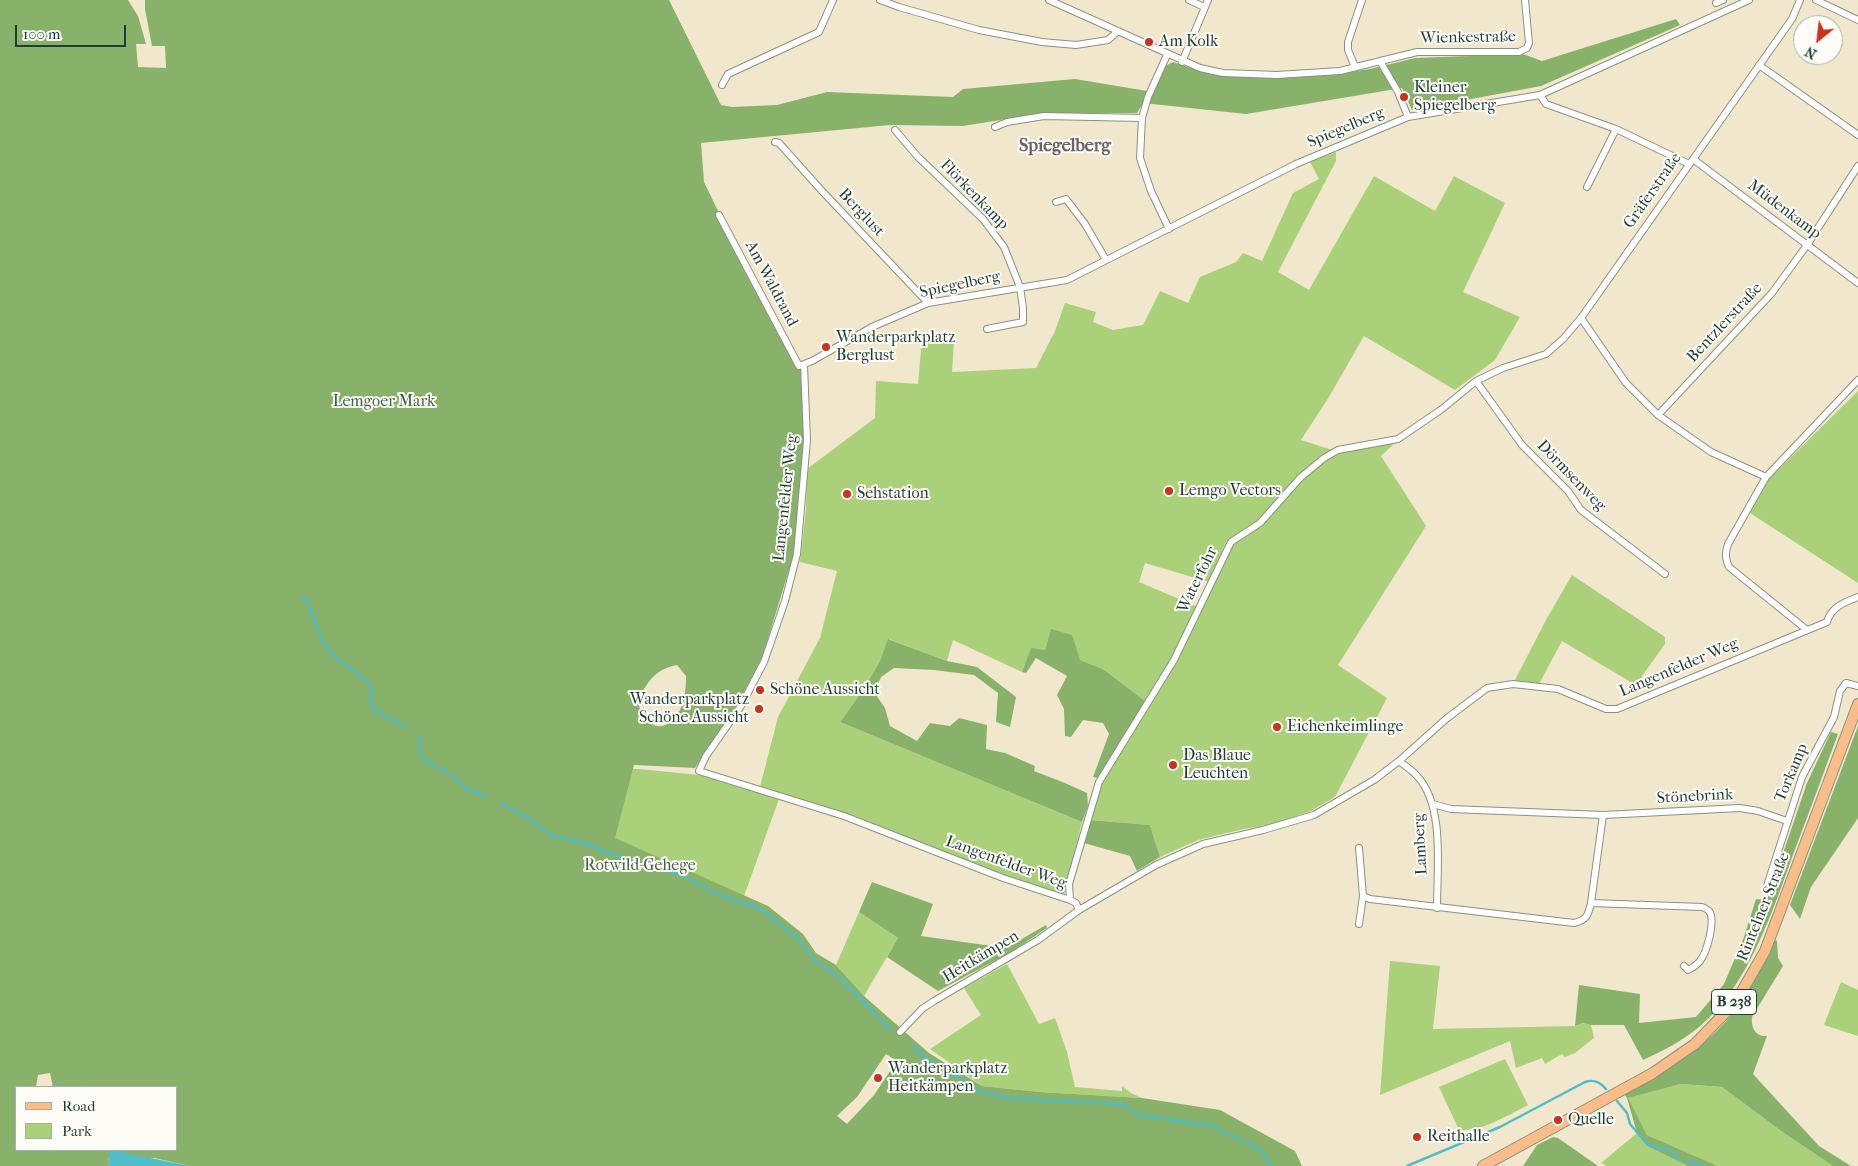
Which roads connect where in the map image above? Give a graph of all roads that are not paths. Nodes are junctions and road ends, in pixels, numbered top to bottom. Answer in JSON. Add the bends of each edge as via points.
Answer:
{"nodes":[{"id":1,"x":833,"y":0,"type":"edge"},
{"id":2,"x":880,"y":0,"type":"edge"},
{"id":3,"x":1049,"y":0,"type":"edge"},
{"id":4,"x":1189,"y":0,"type":"edge"},
{"id":5,"x":1208,"y":0,"type":"edge"},
{"id":6,"x":1362,"y":0,"type":"edge"},
{"id":7,"x":1525,"y":0,"type":"edge"},
{"id":8,"x":1723,"y":0,"type":"edge"},
{"id":9,"x":1749,"y":0,"type":"edge"},
{"id":10,"x":1800,"y":0,"type":"edge"},
{"id":11,"x":1816,"y":0,"type":"edge"},
{"id":12,"x":1716,"y":3,"type":"dead end"},
{"id":13,"x":1204,"y":7,"type":"junction"},
{"id":14,"x":1858,"y":20,"type":"edge"},
{"id":15,"x":1118,"y":31,"type":"junction"},
{"id":16,"x":1167,"y":55,"type":"junction"},
{"id":17,"x":1380,"y":61,"type":"junction"},
{"id":18,"x":1182,"y":62,"type":"junction"},
{"id":19,"x":1759,"y":64,"type":"junction"},
{"id":20,"x":1355,"y":67,"type":"junction"},
{"id":21,"x":722,"y":85,"type":"dead end"},
{"id":22,"x":1540,"y":95,"type":"junction"},
{"id":23,"x":1408,"y":117,"type":"junction"},
{"id":24,"x":1142,"y":118,"type":"junction"},
{"id":25,"x":995,"y":127,"type":"dead end"},
{"id":26,"x":1616,"y":129,"type":"junction"},
{"id":27,"x":895,"y":130,"type":"dead end"},
{"id":28,"x":1858,"y":135,"type":"edge"},
{"id":29,"x":775,"y":142,"type":"dead end"},
{"id":30,"x":1691,"y":161,"type":"junction"},
{"id":31,"x":1858,"y":166,"type":"edge"},
{"id":32,"x":1587,"y":187,"type":"dead end"},
{"id":33,"x":1056,"y":202,"type":"dead end"},
{"id":34,"x":719,"y":214,"type":"dead end"},
{"id":35,"x":1169,"y":229,"type":"junction"},
{"id":36,"x":1807,"y":245,"type":"junction"},
{"id":37,"x":1106,"y":260,"type":"junction"},
{"id":38,"x":1858,"y":283,"type":"edge"},
{"id":39,"x":1020,"y":287,"type":"junction"},
{"id":40,"x":928,"y":303,"type":"junction"},
{"id":41,"x":1581,"y":318,"type":"junction"},
{"id":42,"x":986,"y":329,"type":"dead end"},
{"id":43,"x":802,"y":365,"type":"junction"},
{"id":44,"x":1503,"y":368,"type":"joint"},
{"id":45,"x":1858,"y":380,"type":"edge"},
{"id":46,"x":1476,"y":381,"type":"junction"},
{"id":47,"x":1658,"y":415,"type":"junction"},
{"id":48,"x":1766,"y":477,"type":"junction"},
{"id":49,"x":1664,"y":574,"type":"dead end"},
{"id":50,"x":1858,"y":597,"type":"edge"},
{"id":51,"x":1807,"y":630,"type":"junction"},
{"id":52,"x":1858,"y":686,"type":"edge"},
{"id":53,"x":1858,"y":704,"type":"edge"},
{"id":54,"x":1399,"y":761,"type":"junction"},
{"id":55,"x":1433,"y":804,"type":"junction"},
{"id":56,"x":1602,"y":815,"type":"junction"},
{"id":57,"x":1787,"y":821,"type":"junction"},
{"id":58,"x":1359,"y":848,"type":"dead end"},
{"id":59,"x":1766,"y":889,"type":"dead end"},
{"id":60,"x":1364,"y":896,"type":"junction"},
{"id":61,"x":1070,"y":900,"type":"junction"},
{"id":62,"x":1591,"y":902,"type":"junction"},
{"id":63,"x":1437,"y":908,"type":"junction"},
{"id":64,"x":1079,"y":910,"type":"junction"},
{"id":65,"x":1359,"y":924,"type":"dead end"},
{"id":66,"x":1684,"y":966,"type":"dead end"},
{"id":67,"x":900,"y":1032,"type":"dead end"},
{"id":68,"x":1483,"y":1166,"type":"edge"}],
"edges":[{"from":1,"to":21,"type":"street","via":[[819,32],[728,74]]},
{"from":2,"to":15,"type":"street","via":[[979,30],[1042,42],[1084,44],[1108,40]]},
{"from":3,"to":15,"type":"street"},
{"from":4,"to":13,"type":"street"},
{"from":5,"to":13,"type":"street"},
{"from":6,"to":20,"type":"street","via":[[1348,42]]},
{"from":7,"to":17,"type":"street","name":"Wienkestraße","via":[[1529,43],[1519,52],[1417,52]]},
{"from":8,"to":12,"type":"street"},
{"from":9,"to":22,"type":"street","name":"Spiegelberg"},
{"from":10,"to":19,"type":"street","name":"Gräferstraße","via":[[1792,19]]},
{"from":11,"to":14,"type":"street"},
{"from":13,"to":18,"type":"street"},
{"from":15,"to":16,"type":"street"},
{"from":16,"to":18,"type":"street"},
{"from":16,"to":24,"type":"street"},
{"from":17,"to":20,"type":"street"},
{"from":17,"to":23,"type":"street"},
{"from":18,"to":20,"type":"street","via":[[1223,73],[1277,75]]},
{"from":19,"to":28,"type":"street"},
{"from":19,"to":30,"type":"street","name":"Gräferstraße"},
{"from":22,"to":23,"type":"street","name":"Spiegelberg"},
{"from":22,"to":26,"type":"street","name":"Müdenkamp","via":[[1546,104]]},
{"from":23,"to":35,"type":"street","name":"Spiegelberg","via":[[1296,164]]},
{"from":24,"to":25,"type":"street","via":[[1044,116]]},
{"from":24,"to":35,"type":"street","via":[[1140,158]]},
{"from":26,"to":30,"type":"street","name":"Müdenkamp"},
{"from":26,"to":32,"type":"street"},
{"from":27,"to":39,"type":"street","name":"Flörkenkamp","via":[[918,157],[983,219],[1004,247]]},
{"from":29,"to":40,"type":"street","name":"Berglust","via":[[779,142]]},
{"from":30,"to":36,"type":"street","name":"Müdenkamp"},
{"from":30,"to":41,"type":"street","name":"Gräferstraße"},
{"from":31,"to":36,"type":"street","name":"Bentzlerstraße"},
{"from":33,"to":37,"type":"street","via":[[1066,200]]},
{"from":34,"to":43,"type":"street","name":"Am Waldrand"},
{"from":35,"to":37,"type":"street","name":"Spiegelberg"},
{"from":36,"to":38,"type":"street","name":"Müdenkamp"},
{"from":36,"to":47,"type":"street","name":"Bentzlerstraße","via":[[1772,293]]},
{"from":37,"to":39,"type":"street","name":"Spiegelberg","via":[[1066,280]]},
{"from":39,"to":40,"type":"street","name":"Spiegelberg"},
{"from":39,"to":42,"type":"street","name":"Spiegelberg","via":[[1023,322]]},
{"from":40,"to":43,"type":"street","name":"Spiegelberg","via":[[872,327]]},
{"from":41,"to":44,"type":"street","name":"Gräferstraße","via":[[1546,354]]},
{"from":41,"to":47,"type":"street","via":[[1626,383]]},
{"from":43,"to":61,"type":"street","name":"Langenfelder Weg","via":[[807,440],[797,554],[764,662],[741,706],[699,771],[828,811],[1028,888]]},
{"from":44,"to":46,"type":"street","name":"Waterfohr"},
{"from":45,"to":48,"type":"street"},
{"from":46,"to":49,"type":"street","name":"Dörmsenweg","via":[[1522,445],[1568,491],[1580,510]]},
{"from":46,"to":61,"type":"street","name":"Waterfohr","via":[[1398,439],[1331,453],[1300,478],[1260,523],[1231,542],[1177,654],[1099,782],[1069,884]]},
{"from":47,"to":48,"type":"street","via":[[1712,452]]},
{"from":48,"to":51,"type":"street","via":[[1728,544],[1726,559],[1735,573]]},
{"from":50,"to":51,"type":"street","name":"Langenfelder Weg","via":[[1834,609],[1827,622]]},
{"from":51,"to":54,"type":"street","name":"Langenfelder Weg","via":[[1617,709],[1606,709],[1558,689],[1513,684],[1487,688]]},
{"from":52,"to":57,"type":"street","name":"Torkamp","via":[[1850,683],[1841,688],[1836,712],[1802,777]]},
{"from":53,"to":68,"type":"main road","name":"Rintelner Straße","number":"B 238","via":[[1765,951],[1726,1012],[1695,1044],[1653,1073]]},
{"from":54,"to":55,"type":"street","name":"Lamberg","via":[[1418,777]]},
{"from":54,"to":64,"type":"street","name":"Langenfelder Weg","via":[[1374,780],[1314,815],[1203,844],[1156,865]]},
{"from":55,"to":56,"type":"street","name":"Stönebrink","via":[[1451,809]]},
{"from":55,"to":63,"type":"street","name":"Lamberg","via":[[1437,829]]},
{"from":56,"to":57,"type":"street","name":"Stönebrink","via":[[1740,808]]},
{"from":56,"to":62,"type":"street"},
{"from":57,"to":59,"type":"street","name":"Torkamp"},
{"from":58,"to":60,"type":"street"},
{"from":60,"to":63,"type":"street"},
{"from":60,"to":65,"type":"street"},
{"from":61,"to":64,"type":"street","name":"Langenfelder Weg"},
{"from":62,"to":63,"type":"street","via":[[1586,919],[1574,923]]},
{"from":62,"to":66,"type":"street","via":[[1707,909],[1711,917],[1706,949],[1694,967],[1688,970]]},
{"from":64,"to":67,"type":"street","name":"Heitkämpen","via":[[1038,940],[922,1009]]}]}
